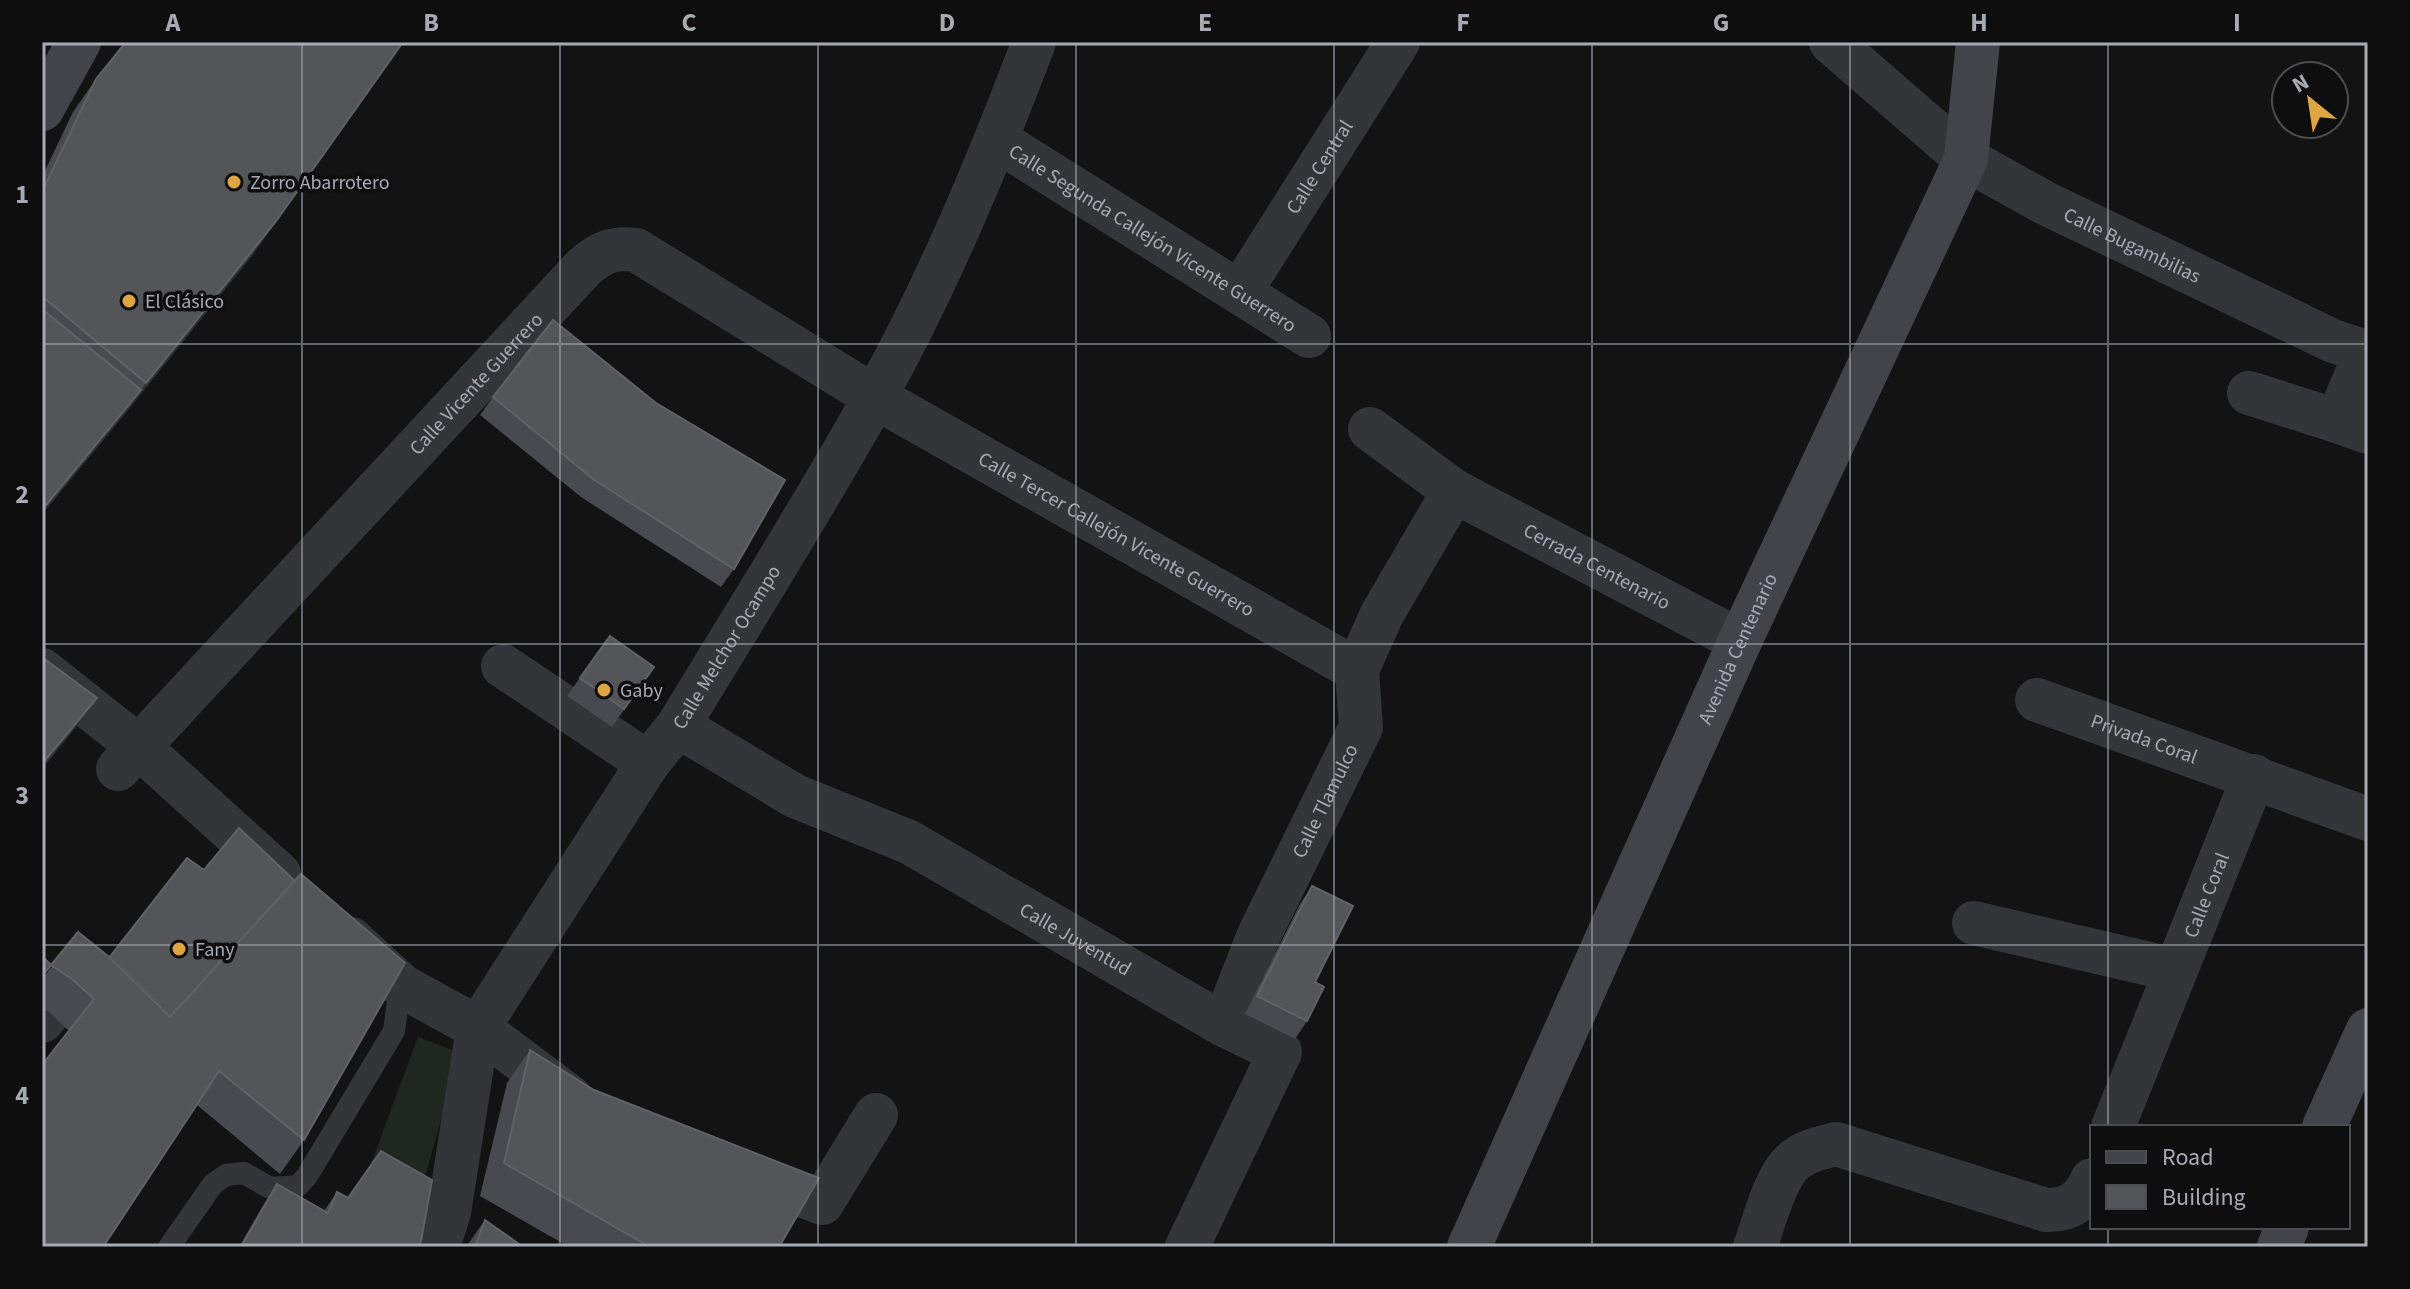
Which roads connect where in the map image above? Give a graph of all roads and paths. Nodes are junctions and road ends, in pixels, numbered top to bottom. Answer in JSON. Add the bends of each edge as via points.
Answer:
{"nodes":[{"id":1,"x":79,"y":42,"type":"edge"},
{"id":2,"x":1034,"y":42,"type":"edge"},
{"id":3,"x":1831,"y":42,"type":"edge"},
{"id":4,"x":1978,"y":42,"type":"edge"},
{"id":5,"x":1395,"y":43,"type":"edge"},
{"id":6,"x":42,"y":109,"type":"edge"},
{"id":7,"x":997,"y":140,"type":"junction"},
{"id":8,"x":1966,"y":159,"type":"junction"},
{"id":9,"x":1240,"y":292,"type":"junction"},
{"id":10,"x":1309,"y":336,"type":"dead end"},
{"id":11,"x":2367,"y":348,"type":"edge"},
{"id":12,"x":2249,"y":393,"type":"dead end"},
{"id":13,"x":875,"y":397,"type":"junction"},
{"id":14,"x":2352,"y":427,"type":"edge"},
{"id":15,"x":1370,"y":429,"type":"dead end"},
{"id":16,"x":1454,"y":491,"type":"junction"},
{"id":17,"x":1740,"y":641,"type":"junction"},
{"id":18,"x":503,"y":666,"type":"dead end"},
{"id":19,"x":42,"y":670,"type":"edge"},
{"id":20,"x":1357,"y":670,"type":"junction"},
{"id":21,"x":2037,"y":700,"type":"dead end"},
{"id":22,"x":678,"y":726,"type":"junction"},
{"id":23,"x":128,"y":758,"type":"junction"},
{"id":24,"x":648,"y":763,"type":"junction"},
{"id":25,"x":2254,"y":776,"type":"junction"},
{"id":26,"x":2368,"y":819,"type":"edge"},
{"id":27,"x":1974,"y":923,"type":"dead end"},
{"id":28,"x":2175,"y":970,"type":"junction"},
{"id":29,"x":402,"y":986,"type":"junction"},
{"id":30,"x":1224,"y":1025,"type":"junction"},
{"id":31,"x":478,"y":1028,"type":"junction"},
{"id":32,"x":2368,"y":1030,"type":"edge"},
{"id":33,"x":876,"y":1115,"type":"dead end"},
{"id":34,"x":601,"y":1120,"type":"edge"},
{"id":35,"x":2114,"y":1125,"type":"edge"},
{"id":36,"x":2325,"y":1125,"type":"edge"},
{"id":37,"x":719,"y":1164,"type":"edge"},
{"id":38,"x":2090,"y":1185,"type":"edge"},
{"id":39,"x":457,"y":1231,"type":"edge"},
{"id":40,"x":169,"y":1247,"type":"edge"},
{"id":41,"x":1187,"y":1247,"type":"edge"},
{"id":42,"x":1469,"y":1247,"type":"edge"},
{"id":43,"x":1755,"y":1247,"type":"edge"}],
"edges":[{"from":1,"to":6,"type":"main road"},
{"from":2,"to":7,"type":"street","name":"Calle Melchor Ocampo"},
{"from":3,"to":8,"type":"street","name":"Calle Bugambilias"},
{"from":4,"to":8,"type":"main road","name":"Avenida Centenario"},
{"from":5,"to":9,"type":"street","name":"Calle Central"},
{"from":7,"to":9,"type":"street","name":"Calle Segunda Callejón Vicente Guerrero"},
{"from":7,"to":13,"type":"street","name":"Calle Melchor Ocampo"},
{"from":8,"to":11,"type":"street","name":"Calle Bugambilias","via":[[2045,203],[2333,341]]},
{"from":8,"to":17,"type":"main road","name":"Avenida Centenario"},
{"from":9,"to":10,"type":"street","name":"Calle Segunda Callejón Vicente Guerrero"},
{"from":11,"to":14,"type":"street","name":"Calle Bugambilias"},
{"from":12,"to":14,"type":"street"},
{"from":13,"to":20,"type":"street","name":"Calle Tercer Callejón Vicente Guerrero"},
{"from":13,"to":22,"type":"street","name":"Calle Melchor Ocampo"},
{"from":13,"to":23,"type":"street","name":"Calle Vicente Guerrero","via":[[636,250],[600,254]]},
{"from":15,"to":16,"type":"street","name":"Cerrada Centenario"},
{"from":16,"to":17,"type":"street","name":"Cerrada Centenario"},
{"from":16,"to":20,"type":"street","name":"Calle Tlamulco","via":[[1382,614]]},
{"from":17,"to":42,"type":"main road","name":"Avenida Centenario"},
{"from":18,"to":24,"type":"street"},
{"from":19,"to":23,"type":"street"},
{"from":20,"to":30,"type":"street","name":"Calle Tlamulco","via":[[1361,727],[1258,937]]},
{"from":21,"to":25,"type":"street","name":"Privada Coral"},
{"from":22,"to":24,"type":"street","name":"Calle Melchor Ocampo"},
{"from":22,"to":30,"type":"street","name":"Calle Juventud","via":[[795,796],[909,842]]},
{"from":23,"to":29,"type":"street","via":[[316,908]]},
{"from":24,"to":31,"type":"street","name":"Calle Melchor Ocampo"},
{"from":25,"to":26,"type":"street"},
{"from":25,"to":28,"type":"street","name":"Calle Coral"},
{"from":27,"to":28,"type":"street"},
{"from":28,"to":35,"type":"street","name":"Calle Coral"},
{"from":29,"to":31,"type":"street"},
{"from":29,"to":40,"type":"lane","via":[[394,1031],[307,1176],[298,1186],[270,1188],[244,1173],[226,1175],[213,1184]]},
{"from":30,"to":41,"type":"street","name":"Calle Juventud","via":[[1280,1052]]},
{"from":31,"to":34,"type":"street"},
{"from":31,"to":39,"type":"street","name":"Calle Melchor Ocampo"},
{"from":32,"to":36,"type":"main road"},
{"from":33,"to":37,"type":"street","via":[[822,1203]]},
{"from":38,"to":43,"type":"street","via":[[2062,1211],[2046,1210],[1836,1144],[1793,1161],[1782,1175]]}]}
